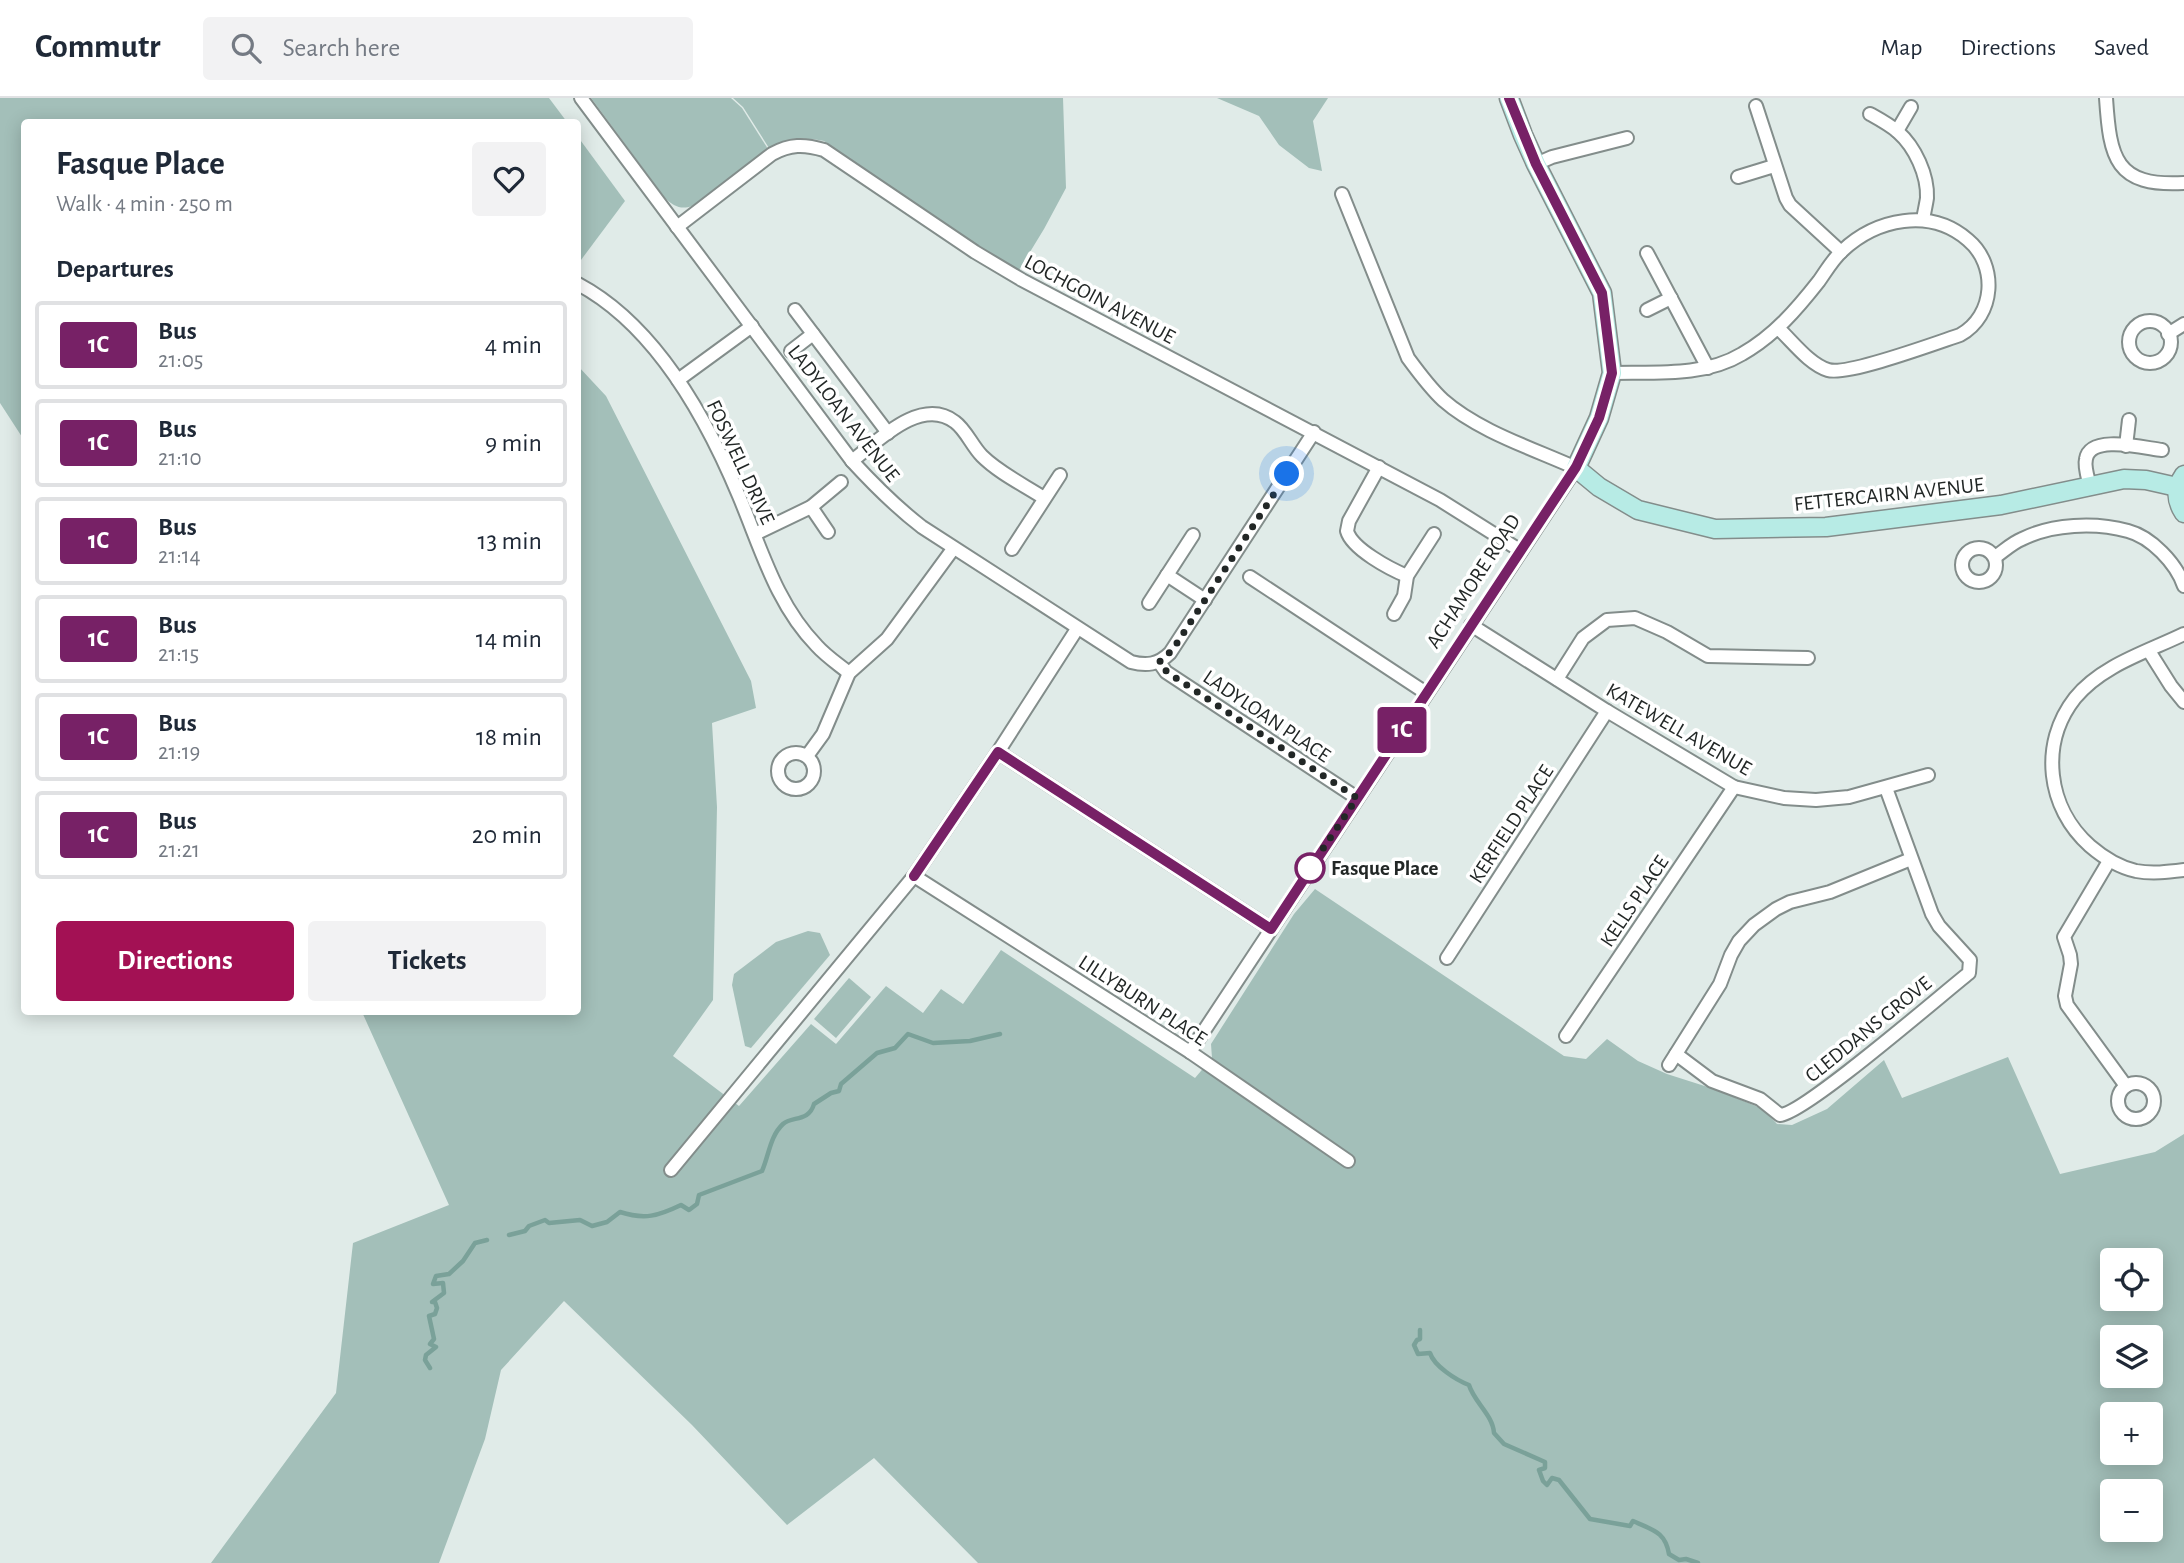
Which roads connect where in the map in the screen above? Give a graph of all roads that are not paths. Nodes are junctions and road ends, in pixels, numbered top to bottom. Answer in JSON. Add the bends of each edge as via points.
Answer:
{"nodes":[{"id":1,"x":581,"y":98,"type":"edge"},
{"id":2,"x":1509,"y":98,"type":"edge"},
{"id":3,"x":2106,"y":98,"type":"edge"},
{"id":4,"x":1756,"y":106,"type":"dead end"},
{"id":5,"x":1911,"y":107,"type":"dead end"},
{"id":6,"x":1870,"y":114,"type":"dead end"},
{"id":7,"x":1897,"y":131,"type":"junction"},
{"id":8,"x":1627,"y":138,"type":"dead end"},
{"id":9,"x":1536,"y":164,"type":"junction"},
{"id":10,"x":1774,"y":166,"type":"junction"},
{"id":11,"x":1738,"y":177,"type":"dead end"},
{"id":12,"x":2184,"y":183,"type":"edge"},
{"id":13,"x":1342,"y":194,"type":"dead end"},
{"id":14,"x":1923,"y":220,"type":"junction"},
{"id":15,"x":677,"y":227,"type":"junction"},
{"id":16,"x":1841,"y":252,"type":"junction"},
{"id":17,"x":1647,"y":253,"type":"dead end"},
{"id":18,"x":581,"y":286,"type":"edge"},
{"id":19,"x":1671,"y":298,"type":"junction"},
{"id":20,"x":795,"y":310,"type":"dead end"},
{"id":21,"x":1647,"y":310,"type":"dead end"},
{"id":22,"x":2184,"y":324,"type":"edge"},
{"id":23,"x":752,"y":326,"type":"junction"},
{"id":24,"x":1779,"y":328,"type":"junction"},
{"id":25,"x":813,"y":334,"type":"junction"},
{"id":26,"x":2168,"y":334,"type":"dead end"},
{"id":27,"x":792,"y":351,"type":"dead end"},
{"id":28,"x":1708,"y":368,"type":"junction"},
{"id":29,"x":1612,"y":373,"type":"junction"},
{"id":30,"x":678,"y":380,"type":"junction"},
{"id":31,"x":2129,"y":419,"type":"dead end"},
{"id":32,"x":1314,"y":432,"type":"junction"},
{"id":33,"x":888,"y":433,"type":"junction"},
{"id":34,"x":2126,"y":446,"type":"junction"},
{"id":35,"x":2162,"y":450,"type":"dead end"},
{"id":36,"x":852,"y":461,"type":"junction"},
{"id":37,"x":1379,"y":467,"type":"junction"},
{"id":38,"x":1576,"y":467,"type":"junction"},
{"id":39,"x":1060,"y":475,"type":"dead end"},
{"id":40,"x":2181,"y":481,"type":"edge"},
{"id":41,"x":841,"y":482,"type":"dead end"},
{"id":42,"x":2090,"y":486,"type":"junction"},
{"id":43,"x":1045,"y":498,"type":"junction"},
{"id":44,"x":811,"y":507,"type":"junction"},
{"id":45,"x":2184,"y":513,"type":"edge"},
{"id":46,"x":828,"y":532,"type":"dead end"},
{"id":47,"x":754,"y":534,"type":"junction"},
{"id":48,"x":1434,"y":534,"type":"dead end"},
{"id":49,"x":1193,"y":535,"type":"dead end"},
{"id":50,"x":953,"y":549,"type":"junction"},
{"id":51,"x":1012,"y":550,"type":"dead end"},
{"id":52,"x":1521,"y":551,"type":"junction"},
{"id":53,"x":1995,"y":557,"type":"dead end"},
{"id":54,"x":1167,"y":575,"type":"junction"},
{"id":55,"x":1407,"y":576,"type":"junction"},
{"id":56,"x":1250,"y":577,"type":"dead end"},
{"id":57,"x":2184,"y":586,"type":"edge"},
{"id":58,"x":1205,"y":600,"type":"junction"},
{"id":59,"x":1149,"y":603,"type":"dead end"},
{"id":60,"x":1394,"y":614,"type":"dead end"},
{"id":61,"x":1471,"y":625,"type":"junction"},
{"id":62,"x":1077,"y":629,"type":"junction"},
{"id":63,"x":2184,"y":634,"type":"edge"},
{"id":64,"x":2148,"y":651,"type":"junction"},
{"id":65,"x":1808,"y":658,"type":"dead end"},
{"id":66,"x":1156,"y":663,"type":"junction"},
{"id":67,"x":849,"y":673,"type":"junction"},
{"id":68,"x":1558,"y":679,"type":"junction"},
{"id":69,"x":1426,"y":693,"type":"junction"},
{"id":70,"x":2184,"y":702,"type":"edge"},
{"id":71,"x":1607,"y":711,"type":"junction"},
{"id":72,"x":998,"y":752,"type":"junction"},
{"id":73,"x":807,"y":756,"type":"dead end"},
{"id":74,"x":1928,"y":775,"type":"dead end"},
{"id":75,"x":1734,"y":787,"type":"junction"},
{"id":76,"x":1886,"y":788,"type":"junction"},
{"id":77,"x":1357,"y":798,"type":"junction"},
{"id":78,"x":1911,"y":859,"type":"junction"},
{"id":79,"x":2109,"y":861,"type":"junction"},
{"id":80,"x":2184,"y":870,"type":"edge"},
{"id":81,"x":914,"y":876,"type":"junction"},
{"id":82,"x":1271,"y":929,"type":"junction"},
{"id":83,"x":1447,"y":958,"type":"dead end"},
{"id":84,"x":1566,"y":1036,"type":"dead end"},
{"id":85,"x":1190,"y":1052,"type":"junction"},
{"id":86,"x":2126,"y":1086,"type":"dead end"},
{"id":87,"x":1348,"y":1161,"type":"dead end"},
{"id":88,"x":671,"y":1170,"type":"dead end"}],
"edges":[{"from":1,"to":15,"type":"street","name":"LADYLOAN AVENUE"},
{"from":2,"to":9,"type":"street","name":"ACHAMORE ROAD"},
{"from":3,"to":12,"type":"street","via":[[2111,146],[2122,166],[2142,181]]},
{"from":4,"to":10,"type":"street"},
{"from":5,"to":7,"type":"street"},
{"from":6,"to":7,"type":"street"},
{"from":7,"to":14,"type":"street","via":[[1922,170],[1927,198]]},
{"from":8,"to":9,"type":"street"},
{"from":9,"to":29,"type":"street","name":"ACHAMORE ROAD","via":[[1602,293]]},
{"from":10,"to":11,"type":"street"},
{"from":10,"to":16,"type":"street","via":[[1790,205]]},
{"from":13,"to":38,"type":"street","via":[[1408,358],[1424,380],[1444,401],[1488,429]]},
{"from":14,"to":16,"type":"street","via":[[1884,225]]},
{"from":14,"to":24,"type":"street","via":[[1957,231],[1976,247],[1986,266],[1989,292],[1968,331],[1832,372],[1814,363]]},
{"from":15,"to":23,"type":"street","name":"LADYLOAN AVENUE"},
{"from":15,"to":32,"type":"street","name":"LOCHGOIN AVENUE","via":[[772,154],[796,145],[824,150],[1021,281]]},
{"from":16,"to":24,"type":"street"},
{"from":17,"to":19,"type":"street"},
{"from":18,"to":30,"type":"street","name":"FOSWELL DRIVE","via":[[608,302],[632,325]]},
{"from":19,"to":21,"type":"street"},
{"from":19,"to":28,"type":"street"},
{"from":20,"to":25,"type":"street"},
{"from":22,"to":26,"type":"street"},
{"from":23,"to":30,"type":"street"},
{"from":23,"to":36,"type":"street","name":"LADYLOAN AVENUE"},
{"from":24,"to":28,"type":"street","via":[[1741,355]]},
{"from":25,"to":27,"type":"street"},
{"from":25,"to":33,"type":"street"},
{"from":28,"to":29,"type":"street"},
{"from":29,"to":38,"type":"street","name":"ACHAMORE ROAD","via":[[1599,418]]},
{"from":30,"to":47,"type":"street","name":"FOSWELL DRIVE","via":[[720,455]]},
{"from":31,"to":34,"type":"street"},
{"from":32,"to":37,"type":"street","name":"LOCHGOIN AVENUE"},
{"from":32,"to":58,"type":"street"},
{"from":33,"to":36,"type":"street"},
{"from":33,"to":43,"type":"street","via":[[925,414],[954,420],[987,461]]},
{"from":34,"to":35,"type":"street"},
{"from":34,"to":42,"type":"street","via":[[2104,443],[2088,452],[2085,463]]},
{"from":36,"to":50,"type":"street","name":"LADYLOAN AVENUE","via":[[899,510]]},
{"from":37,"to":52,"type":"street","name":"LOCHGOIN AVENUE"},
{"from":37,"to":55,"type":"street","via":[[1349,521],[1348,536]]},
{"from":38,"to":42,"type":"street","name":"FETTERCAIRN AVENUE","via":[[1638,510],[1715,529],[1826,527],[2001,505]]},
{"from":38,"to":52,"type":"street","name":"ACHAMORE ROAD"},
{"from":39,"to":43,"type":"street"},
{"from":40,"to":42,"type":"street","name":"FETTERCAIRN AVENUE","via":[[2124,479]]},
{"from":40,"to":45,"type":"street","via":[[2179,506]]},
{"from":41,"to":44,"type":"street"},
{"from":43,"to":51,"type":"street"},
{"from":44,"to":46,"type":"street"},
{"from":44,"to":47,"type":"street"},
{"from":47,"to":67,"type":"street","name":"FOSWELL DRIVE","via":[[791,612],[816,645]]},
{"from":48,"to":55,"type":"street"},
{"from":49,"to":54,"type":"street"},
{"from":50,"to":62,"type":"street","name":"LADYLOAN AVENUE"},
{"from":50,"to":67,"type":"street","via":[[887,639]]},
{"from":52,"to":61,"type":"street","name":"ACHAMORE ROAD"},
{"from":53,"to":57,"type":"street","via":[[2022,539],[2052,530],[2130,531],[2154,546]]},
{"from":54,"to":58,"type":"street"},
{"from":54,"to":59,"type":"street"},
{"from":55,"to":60,"type":"street","via":[[1404,596]]},
{"from":56,"to":69,"type":"street"},
{"from":58,"to":66,"type":"street","via":[[1170,653]]},
{"from":61,"to":68,"type":"street","name":"KATEWELL AVENUE"},
{"from":61,"to":69,"type":"street","name":"ACHAMORE ROAD"},
{"from":62,"to":66,"type":"street","name":"LADYLOAN AVENUE","via":[[1131,662]]},
{"from":62,"to":72,"type":"street"},
{"from":63,"to":64,"type":"street"},
{"from":64,"to":70,"type":"street"},
{"from":64,"to":79,"type":"street","via":[[2087,685],[2068,708],[2054,740],[2053,777],[2061,809],[2081,838]]},
{"from":65,"to":68,"type":"street","via":[[1708,656],[1635,618],[1607,620],[1583,638]]},
{"from":66,"to":77,"type":"street","name":"LADYLOAN PLACE"},
{"from":67,"to":73,"type":"street","via":[[823,734]]},
{"from":68,"to":71,"type":"street","name":"KATEWELL AVENUE"},
{"from":69,"to":77,"type":"street","name":"ACHAMORE ROAD"},
{"from":71,"to":75,"type":"street","name":"KATEWELL AVENUE"},
{"from":71,"to":83,"type":"street","name":"KERFIELD PLACE"},
{"from":72,"to":81,"type":"street"},
{"from":72,"to":82,"type":"street"},
{"from":74,"to":76,"type":"street","name":"KATEWELL AVENUE"},
{"from":75,"to":76,"type":"street","name":"KATEWELL AVENUE","via":[[1816,800]]},
{"from":75,"to":84,"type":"street","name":"KELLS PLACE"},
{"from":76,"to":78,"type":"street","name":"CLEDDANS GROVE"},
{"from":77,"to":82,"type":"street","name":"ACHAMORE ROAD"},
{"from":78,"to":78,"type":"street","name":"CLEDDANS GROVE","via":[[1830,892],[1790,902],[1754,925],[1739,941],[1720,984],[1672,1059],[1788,1115],[1969,973],[1969,960],[1931,914]]},
{"from":79,"to":80,"type":"street","via":[[2145,872]]},
{"from":79,"to":86,"type":"street","via":[[2064,937],[2071,964],[2065,996],[2070,1012]]},
{"from":81,"to":85,"type":"street","name":"LILLYBURN PLACE"},
{"from":81,"to":88,"type":"street"},
{"from":82,"to":85,"type":"street","name":"ACHAMORE ROAD"},
{"from":85,"to":87,"type":"street","name":"LILLYBURN PLACE"}]}
